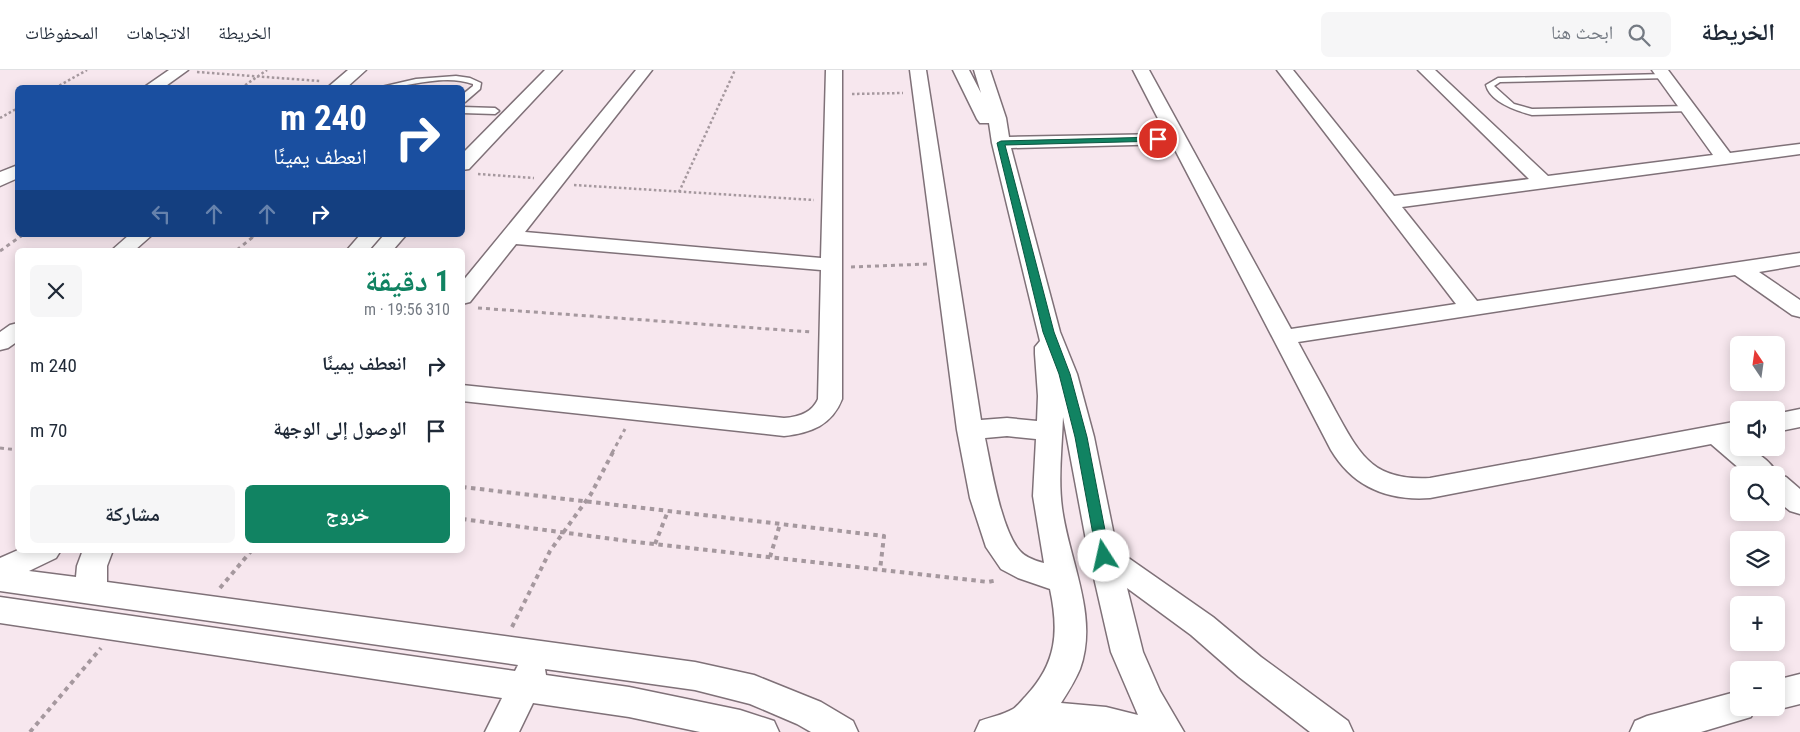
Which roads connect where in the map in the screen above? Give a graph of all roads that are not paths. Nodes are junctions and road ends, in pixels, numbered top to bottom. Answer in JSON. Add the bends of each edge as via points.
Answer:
{"nodes":[{"id":1,"x":358,"y":70,"type":"edge"},
{"id":2,"x":536,"y":70,"type":"edge"},
{"id":3,"x":554,"y":70,"type":"edge"},
{"id":4,"x":644,"y":70,"type":"edge"},
{"id":5,"x":834,"y":70,"type":"edge"},
{"id":6,"x":961,"y":70,"type":"edge"},
{"id":7,"x":982,"y":70,"type":"edge"},
{"id":8,"x":1141,"y":70,"type":"edge"},
{"id":9,"x":1285,"y":70,"type":"edge"},
{"id":10,"x":1426,"y":70,"type":"edge"},
{"id":11,"x":179,"y":71,"type":"edge"},
{"id":12,"x":1663,"y":73,"type":"edge"},
{"id":13,"x":920,"y":81,"type":"edge"},
{"id":14,"x":157,"y":85,"type":"edge"},
{"id":15,"x":339,"y":85,"type":"edge"},
{"id":16,"x":397,"y":85,"type":"edge"},
{"id":17,"x":465,"y":97,"type":"edge"},
{"id":18,"x":1689,"y":108,"type":"junction"},
{"id":19,"x":465,"y":110,"type":"edge"},
{"id":20,"x":495,"y":111,"type":"junction"},
{"id":21,"x":1178,"y":139,"type":"junction"},
{"id":22,"x":465,"y":141,"type":"edge"},
{"id":23,"x":1001,"y":143,"type":"junction"},
{"id":24,"x":1800,"y":148,"type":"edge"},
{"id":25,"x":1725,"y":158,"type":"junction"},
{"id":26,"x":467,"y":169,"type":"edge"},
{"id":27,"x":15,"y":172,"type":"edge"},
{"id":28,"x":0,"y":180,"type":"edge"},
{"id":29,"x":1544,"y":183,"type":"junction"},
{"id":30,"x":1388,"y":203,"type":"junction"},
{"id":31,"x":511,"y":236,"type":"junction"},
{"id":32,"x":139,"y":237,"type":"edge"},
{"id":33,"x":370,"y":237,"type":"edge"},
{"id":34,"x":394,"y":237,"type":"edge"},
{"id":35,"x":125,"y":248,"type":"edge"},
{"id":36,"x":359,"y":248,"type":"edge"},
{"id":37,"x":384,"y":248,"type":"edge"},
{"id":38,"x":1800,"y":259,"type":"edge"},
{"id":39,"x":831,"y":266,"type":"junction"},
{"id":40,"x":1739,"y":268,"type":"junction"},
{"id":41,"x":468,"y":303,"type":"edge"},
{"id":42,"x":1471,"y":308,"type":"junction"},
{"id":43,"x":1800,"y":310,"type":"edge"},
{"id":44,"x":15,"y":332,"type":"edge"},
{"id":45,"x":1048,"y":332,"type":"junction"},
{"id":46,"x":1283,"y":337,"type":"junction"},
{"id":47,"x":0,"y":344,"type":"edge"},
{"id":48,"x":15,"y":346,"type":"edge"},
{"id":49,"x":465,"y":393,"type":"edge"},
{"id":50,"x":1800,"y":418,"type":"edge"},
{"id":51,"x":1785,"y":421,"type":"edge"},
{"id":52,"x":970,"y":430,"type":"junction"},
{"id":53,"x":1050,"y":430,"type":"junction"},
{"id":54,"x":1727,"y":432,"type":"edge"},
{"id":55,"x":1757,"y":466,"type":"edge"},
{"id":56,"x":1785,"y":492,"type":"edge"},
{"id":57,"x":1800,"y":504,"type":"edge"},
{"id":58,"x":39,"y":553,"type":"edge"},
{"id":59,"x":97,"y":553,"type":"edge"},
{"id":60,"x":1104,"y":556,"type":"junction"},
{"id":61,"x":0,"y":571,"type":"edge"},
{"id":62,"x":0,"y":579,"type":"edge"},
{"id":63,"x":1064,"y":581,"type":"junction"},
{"id":64,"x":95,"y":592,"type":"junction"},
{"id":65,"x":0,"y":610,"type":"edge"},
{"id":66,"x":541,"y":656,"type":"junction"},
{"id":67,"x":524,"y":686,"type":"junction"},
{"id":68,"x":1800,"y":689,"type":"edge"},
{"id":69,"x":1785,"y":693,"type":"edge"},
{"id":70,"x":1730,"y":709,"type":"edge"},
{"id":71,"x":1007,"y":727,"type":"edge"},
{"id":72,"x":756,"y":731,"type":"edge"},
{"id":73,"x":502,"y":732,"type":"edge"},
{"id":74,"x":841,"y":732,"type":"edge"},
{"id":75,"x":1142,"y":732,"type":"edge"},
{"id":76,"x":1167,"y":732,"type":"edge"},
{"id":77,"x":1336,"y":732,"type":"edge"},
{"id":78,"x":1647,"y":732,"type":"edge"}],
"edges":[{"from":1,"to":15,"type":"street"},
{"from":2,"to":20,"type":"street"},
{"from":3,"to":26,"type":"street"},
{"from":4,"to":31,"type":"street"},
{"from":5,"to":39,"type":"street"},
{"from":6,"to":23,"type":"street"},
{"from":7,"to":23,"type":"street"},
{"from":8,"to":21,"type":"street"},
{"from":9,"to":30,"type":"street"},
{"from":10,"to":29,"type":"street"},
{"from":11,"to":14,"type":"street"},
{"from":12,"to":18,"type":"street"},
{"from":12,"to":18,"type":"lane","via":[[1498,80],[1490,84],[1491,89],[1512,106],[1532,112]]},
{"from":13,"to":52,"type":"street"},
{"from":16,"to":17,"type":"lane","via":[[434,78],[477,83],[477,87]]},
{"from":18,"to":25,"type":"street"},
{"from":19,"to":20,"type":"lane"},
{"from":20,"to":22,"type":"street"},
{"from":21,"to":23,"type":"street"},
{"from":21,"to":46,"type":"street"},
{"from":23,"to":45,"type":"street"},
{"from":24,"to":25,"type":"street"},
{"from":25,"to":29,"type":"street"},
{"from":27,"to":28,"type":"street"},
{"from":29,"to":30,"type":"street"},
{"from":30,"to":42,"type":"street"},
{"from":31,"to":39,"type":"street"},
{"from":31,"to":41,"type":"street"},
{"from":32,"to":35,"type":"street"},
{"from":33,"to":36,"type":"street"},
{"from":34,"to":37,"type":"street"},
{"from":38,"to":40,"type":"street"},
{"from":39,"to":49,"type":"street","via":[[830,399],[818,417],[803,424],[775,426]]},
{"from":40,"to":42,"type":"street"},
{"from":40,"to":43,"type":"street"},
{"from":42,"to":46,"type":"street"},
{"from":44,"to":47,"type":"street"},
{"from":45,"to":53,"type":"street"},
{"from":45,"to":60,"type":"street","via":[[1063,367],[1081,437]]},
{"from":46,"to":54,"type":"street","via":[[1348,457],[1373,478],[1396,487],[1430,488]]},
{"from":47,"to":48,"type":"street"},
{"from":50,"to":51,"type":"street"},
{"from":52,"to":53,"type":"street","via":[[1008,427]]},
{"from":52,"to":63,"type":"street","via":[[978,476],[1005,554],[1020,566]]},
{"from":53,"to":63,"type":"street","via":[[1046,461],[1048,511]]},
{"from":54,"to":55,"type":"street"},
{"from":56,"to":57,"type":"street"},
{"from":58,"to":61,"type":"street"},
{"from":59,"to":64,"type":"street","via":[[91,570]]},
{"from":60,"to":76,"type":"street","via":[[1127,652],[1147,700]]},
{"from":60,"to":77,"type":"street","via":[[1202,626]]},
{"from":62,"to":64,"type":"street"},
{"from":63,"to":71,"type":"street","via":[[1071,619],[1066,663],[1042,705]]},
{"from":64,"to":66,"type":"street"},
{"from":65,"to":67,"type":"street"},
{"from":66,"to":67,"type":"street"},
{"from":66,"to":74,"type":"street","via":[[725,682],[782,700]]},
{"from":67,"to":72,"type":"street","via":[[629,702]]},
{"from":67,"to":73,"type":"street"},
{"from":68,"to":69,"type":"street"},
{"from":70,"to":78,"type":"street"},
{"from":71,"to":75,"type":"street","via":[[1061,718],[1101,721]]}]}
